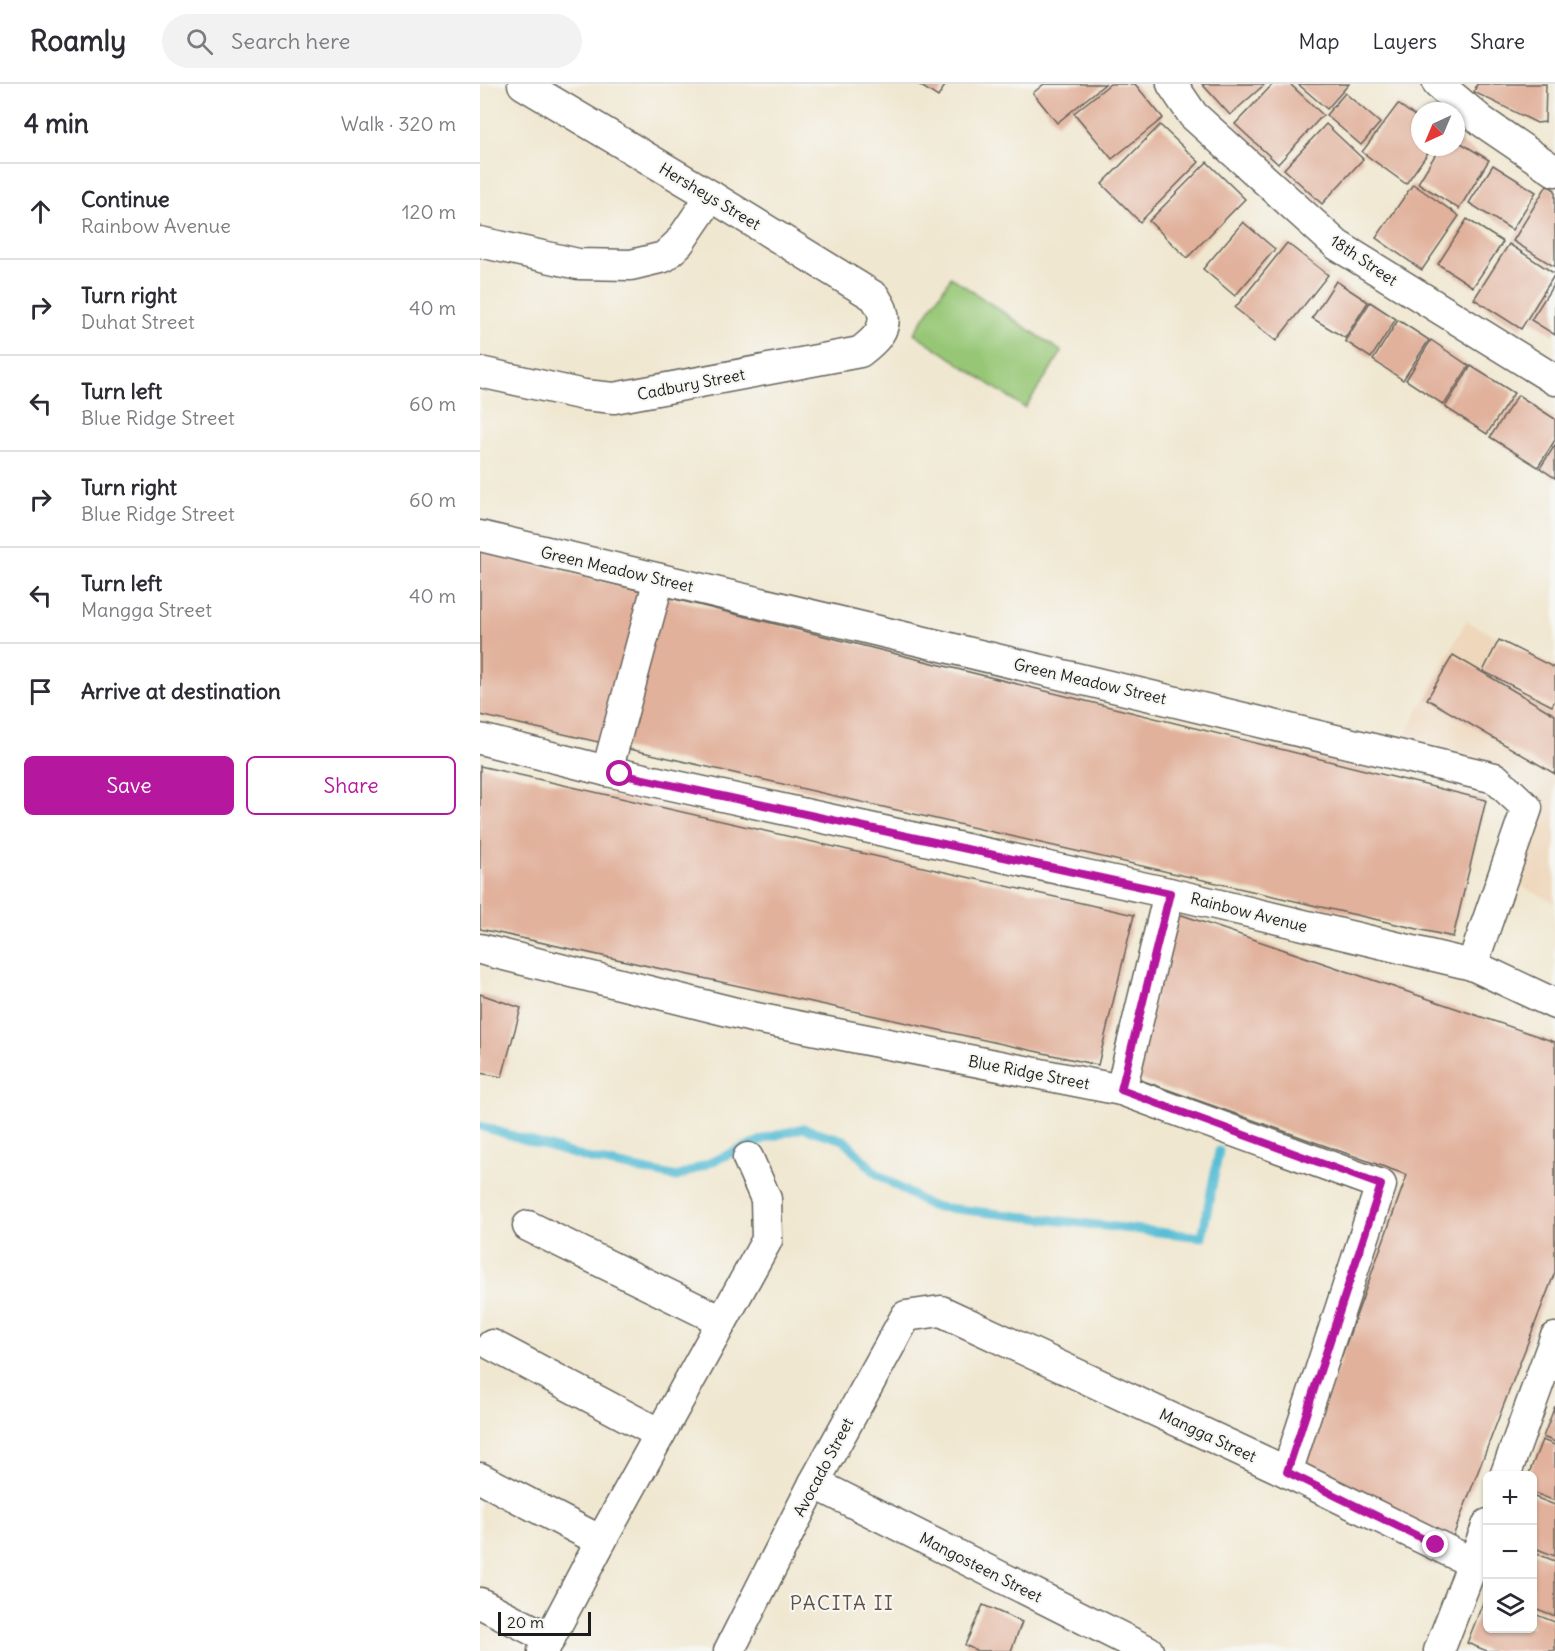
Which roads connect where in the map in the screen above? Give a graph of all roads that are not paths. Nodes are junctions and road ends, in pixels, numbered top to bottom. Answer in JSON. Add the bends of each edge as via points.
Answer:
{"nodes":[{"id":1,"x":523,"y":84,"type":"edge"},
{"id":2,"x":1172,"y":84,"type":"edge"},
{"id":3,"x":1438,"y":84,"type":"edge"},
{"id":4,"x":1555,"y":171,"type":"edge"},
{"id":5,"x":711,"y":196,"type":"junction"},
{"id":6,"x":480,"y":242,"type":"edge"},
{"id":7,"x":884,"y":320,"type":"joint"},
{"id":8,"x":480,"y":372,"type":"edge"},
{"id":9,"x":1555,"y":380,"type":"edge"},
{"id":10,"x":480,"y":536,"type":"edge"},
{"id":11,"x":659,"y":579,"type":"junction"},
{"id":12,"x":480,"y":739,"type":"edge"},
{"id":13,"x":607,"y":771,"type":"junction"},
{"id":14,"x":1170,"y":893,"type":"junction"},
{"id":15,"x":480,"y":949,"type":"edge"},
{"id":16,"x":1472,"y":965,"type":"junction"},
{"id":17,"x":1555,"y":1004,"type":"edge"},
{"id":18,"x":1121,"y":1090,"type":"junction"},
{"id":19,"x":748,"y":1158,"type":"dead end"},
{"id":20,"x":528,"y":1226,"type":"dead end"},
{"id":21,"x":940,"y":1311,"type":"joint"},
{"id":22,"x":722,"y":1321,"type":"junction"},
{"id":23,"x":1555,"y":1338,"type":"edge"},
{"id":24,"x":492,"y":1345,"type":"dead end"},
{"id":25,"x":660,"y":1434,"type":"junction"},
{"id":26,"x":1507,"y":1471,"type":"edge"},
{"id":27,"x":1287,"y":1472,"type":"junction"},
{"id":28,"x":480,"y":1478,"type":"edge"},
{"id":29,"x":814,"y":1483,"type":"junction"},
{"id":30,"x":1488,"y":1525,"type":"edge"},
{"id":31,"x":601,"y":1541,"type":"junction"},
{"id":32,"x":1473,"y":1563,"type":"junction"},
{"id":33,"x":480,"y":1603,"type":"edge"},
{"id":34,"x":546,"y":1645,"type":"edge"},
{"id":35,"x":729,"y":1651,"type":"edge"},
{"id":36,"x":1148,"y":1651,"type":"edge"},
{"id":37,"x":1439,"y":1651,"type":"edge"}],
"edges":[{"from":1,"to":5,"type":"street","name":"Hersheys Street"},
{"from":2,"to":9,"type":"street","name":"18th Street","via":[[1193,115],[1337,245]]},
{"from":3,"to":4,"type":"street","via":[[1483,122]]},
{"from":5,"to":6,"type":"street","via":[[679,243],[664,257],[631,265],[578,264]]},
{"from":5,"to":7,"type":"street","name":"Hersheys Street","via":[[874,297]]},
{"from":7,"to":8,"type":"street","name":"Cadbury Street","via":[[880,334],[860,352],[614,398]]},
{"from":10,"to":11,"type":"street","name":"Green Meadow Street"},
{"from":11,"to":13,"type":"street"},
{"from":11,"to":16,"type":"street","name":"Green Meadow Street","via":[[1495,778],[1527,807]]},
{"from":12,"to":13,"type":"street","name":"Rainbow Avenue"},
{"from":13,"to":14,"type":"street","name":"Rainbow Avenue"},
{"from":14,"to":16,"type":"street","name":"Rainbow Avenue"},
{"from":14,"to":18,"type":"street"},
{"from":15,"to":18,"type":"street","name":"Blue Ridge Street","via":[[756,1018]]},
{"from":16,"to":17,"type":"street","name":"Rainbow Avenue"},
{"from":18,"to":27,"type":"street","name":"Blue Ridge Street","via":[[1381,1185]]},
{"from":19,"to":22,"type":"street","via":[[766,1199],[767,1240]]},
{"from":20,"to":22,"type":"street"},
{"from":21,"to":27,"type":"street","name":"Mangga Street"},
{"from":21,"to":29,"type":"street","name":"Avocado Street","via":[[906,1316]]},
{"from":22,"to":25,"type":"street"},
{"from":23,"to":26,"type":"street"},
{"from":24,"to":25,"type":"street"},
{"from":25,"to":31,"type":"street"},
{"from":27,"to":32,"type":"street","name":"Mangga Street"},
{"from":28,"to":31,"type":"street"},
{"from":29,"to":35,"type":"street","name":"Avocado Street"},
{"from":29,"to":36,"type":"street","name":"Mangosteen Street"},
{"from":30,"to":32,"type":"street"},
{"from":31,"to":34,"type":"street"},
{"from":32,"to":37,"type":"street"},
{"from":33,"to":34,"type":"street"}]}
